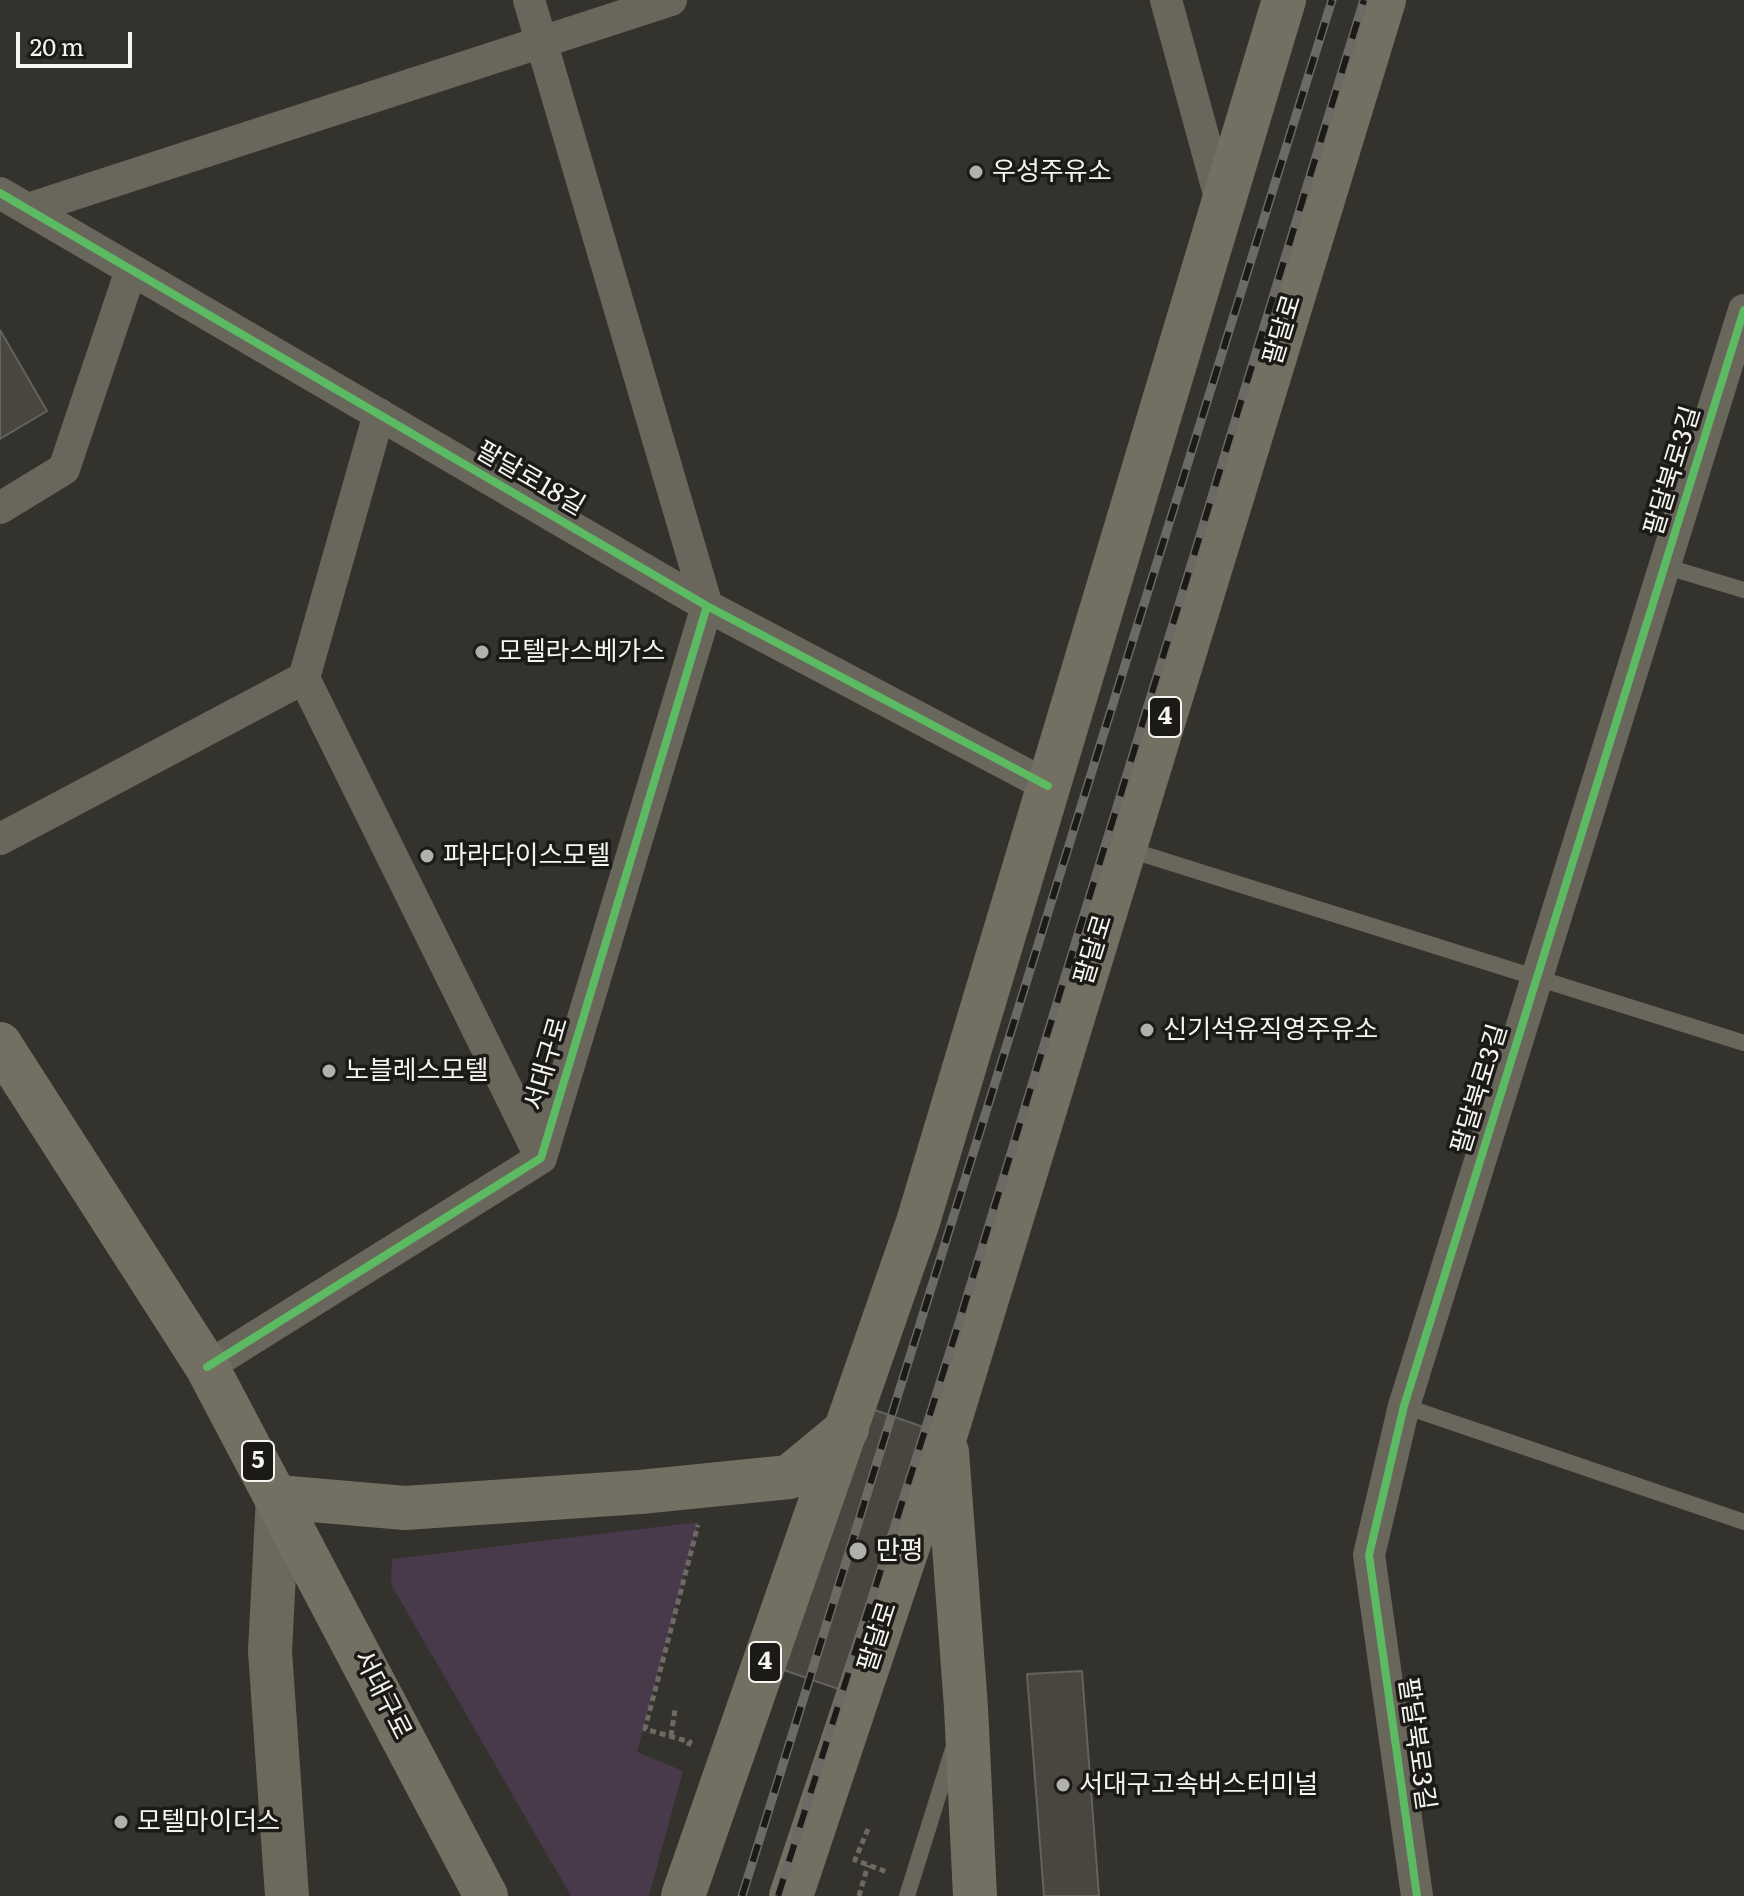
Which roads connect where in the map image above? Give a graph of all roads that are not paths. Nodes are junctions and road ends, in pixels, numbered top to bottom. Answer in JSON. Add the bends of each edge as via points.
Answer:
{"nodes":[{"id":1,"x":529,"y":0,"type":"edge"},
{"id":2,"x":671,"y":0,"type":"edge"},
{"id":3,"x":1166,"y":0,"type":"edge"},
{"id":4,"x":1284,"y":0,"type":"edge"},
{"id":5,"x":1384,"y":0,"type":"edge"},
{"id":6,"x":541,"y":42,"type":"junction"},
{"id":7,"x":0,"y":193,"type":"edge"},
{"id":8,"x":1223,"y":207,"type":"junction"},
{"id":9,"x":28,"y":209,"type":"junction"},
{"id":10,"x":131,"y":270,"type":"junction"},
{"id":11,"x":1744,"y":310,"type":"edge"},
{"id":12,"x":379,"y":414,"type":"junction"},
{"id":13,"x":0,"y":508,"type":"edge"},
{"id":14,"x":1664,"y":566,"type":"junction"},
{"id":15,"x":1744,"y":590,"type":"edge"},
{"id":16,"x":707,"y":606,"type":"junction"},
{"id":17,"x":304,"y":678,"type":"junction"},
{"id":18,"x":1048,"y":786,"type":"junction"},
{"id":19,"x":0,"y":839,"type":"edge"},
{"id":20,"x":1125,"y":848,"type":"junction"},
{"id":21,"x":1535,"y":977,"type":"junction"},
{"id":22,"x":1744,"y":1043,"type":"edge"},
{"id":23,"x":0,"y":1044,"type":"edge"},
{"id":24,"x":541,"y":1158,"type":"junction"},
{"id":25,"x":207,"y":1367,"type":"junction"},
{"id":26,"x":1404,"y":1406,"type":"junction"},
{"id":27,"x":847,"y":1429,"type":"junction"},
{"id":28,"x":946,"y":1433,"type":"junction"},
{"id":29,"x":278,"y":1497,"type":"junction"},
{"id":30,"x":1744,"y":1522,"type":"edge"},
{"id":31,"x":966,"y":1707,"type":"junction"},
{"id":32,"x":698,"y":1853,"type":"junction"},
{"id":33,"x":287,"y":1896,"type":"edge"},
{"id":34,"x":486,"y":1896,"type":"edge"},
{"id":35,"x":683,"y":1896,"type":"edge"},
{"id":36,"x":692,"y":1896,"type":"edge"},
{"id":37,"x":791,"y":1896,"type":"edge"},
{"id":38,"x":907,"y":1896,"type":"edge"},
{"id":39,"x":975,"y":1896,"type":"edge"},
{"id":40,"x":1417,"y":1896,"type":"edge"}],
"edges":[{"from":1,"to":6,"type":"street"},
{"from":2,"to":6,"type":"street"},
{"from":3,"to":8,"type":"street"},
{"from":4,"to":8,"type":"main road","number":"4"},
{"from":5,"to":20,"type":"main road","name":"팔달로","number":"4"},
{"from":6,"to":9,"type":"street"},
{"from":6,"to":16,"type":"street"},
{"from":7,"to":9,"type":"street","name":"팔달로18길"},
{"from":8,"to":18,"type":"main road","number":"4"},
{"from":9,"to":10,"type":"street","name":"팔달로18길"},
{"from":10,"to":12,"type":"street","name":"팔달로18길"},
{"from":10,"to":13,"type":"street","via":[[64,469]]},
{"from":11,"to":14,"type":"street","name":"팔달북로3길"},
{"from":12,"to":16,"type":"street","name":"팔달로18길"},
{"from":12,"to":17,"type":"street"},
{"from":14,"to":15,"type":"lane"},
{"from":14,"to":21,"type":"street","name":"팔달북로3길"},
{"from":16,"to":18,"type":"street","name":"팔달로18길"},
{"from":16,"to":24,"type":"street","name":"서대구로"},
{"from":17,"to":19,"type":"street"},
{"from":17,"to":24,"type":"street","name":"서대구로"},
{"from":18,"to":27,"type":"main road","number":"4","via":[[918,1222]]},
{"from":20,"to":21,"type":"lane"},
{"from":20,"to":28,"type":"main road","name":"팔달로","number":"4"},
{"from":21,"to":22,"type":"lane"},
{"from":21,"to":26,"type":"street","name":"팔달북로3길"},
{"from":23,"to":25,"type":"main road","name":"서대구로","number":"5"},
{"from":24,"to":25,"type":"street"},
{"from":25,"to":29,"type":"main road","name":"서대구로","number":"5"},
{"from":26,"to":30,"type":"lane"},
{"from":26,"to":40,"type":"street","name":"팔달북로3길","via":[[1369,1555]]},
{"from":27,"to":29,"type":"main road","via":[[789,1477],[405,1508]]},
{"from":27,"to":32,"type":"main road","number":"4"},
{"from":28,"to":31,"type":"main road"},
{"from":28,"to":37,"type":"main road","name":"팔달로","number":"4"},
{"from":29,"to":33,"type":"main road","via":[[270,1651]]},
{"from":29,"to":34,"type":"main road","name":"서대구로","number":"5"},
{"from":31,"to":38,"type":"lane"},
{"from":31,"to":39,"type":"main road"},
{"from":32,"to":35,"type":"main road","number":"4"},
{"from":32,"to":36,"type":"lane"}]}
